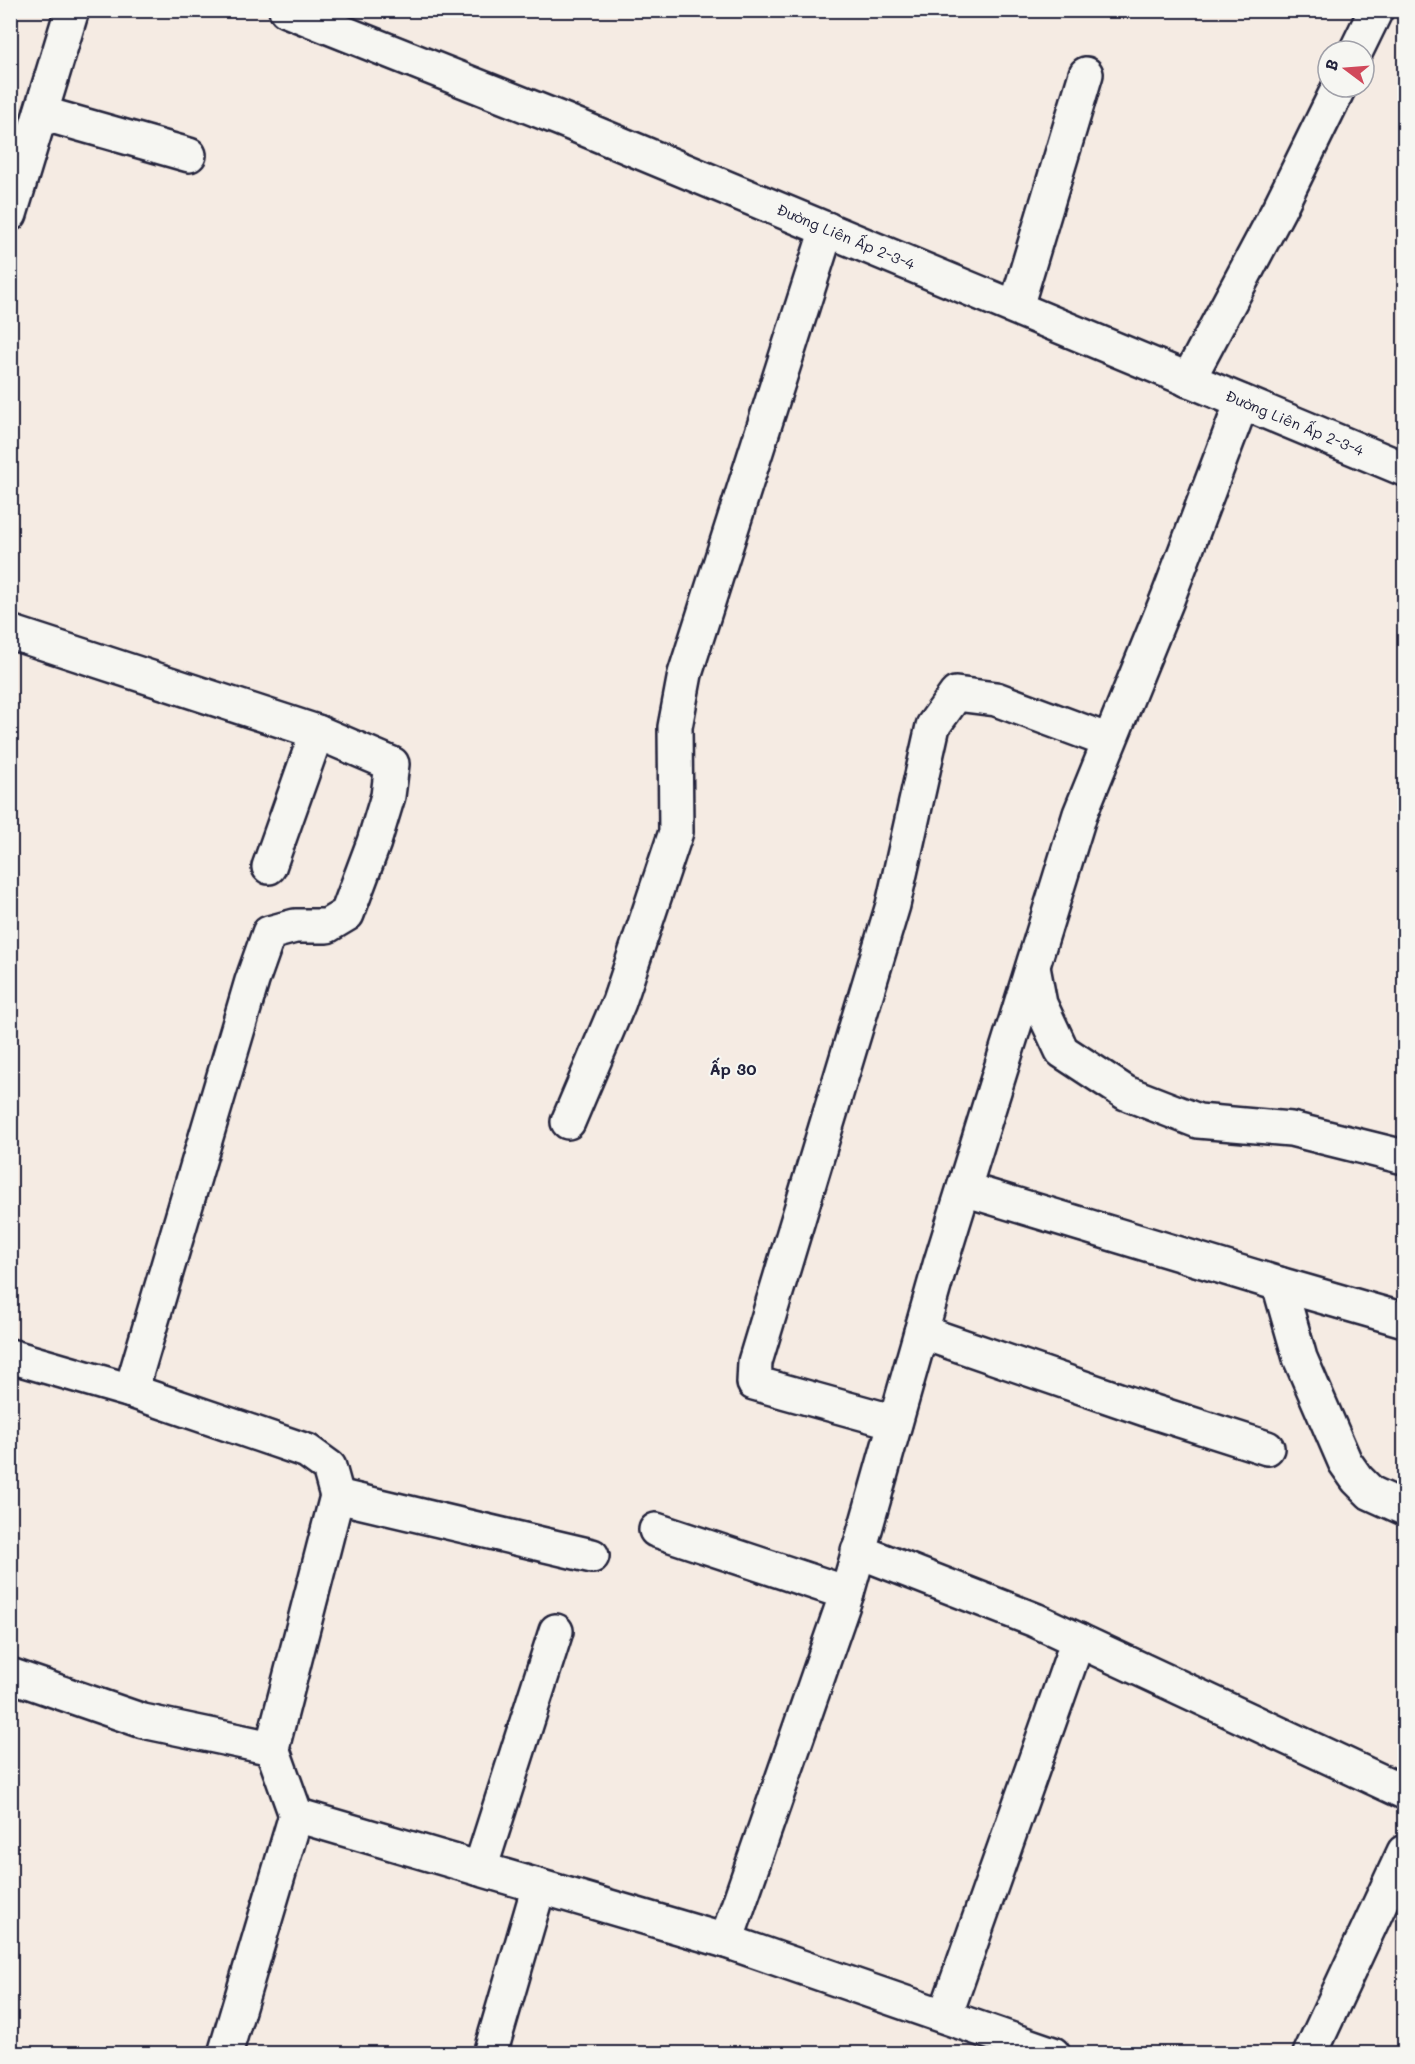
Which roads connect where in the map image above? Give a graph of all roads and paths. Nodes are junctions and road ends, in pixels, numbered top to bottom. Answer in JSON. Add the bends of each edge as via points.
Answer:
{"nodes":[{"id":1,"x":72,"y":10,"type":"edge"},
{"id":2,"x":286,"y":10,"type":"edge"},
{"id":3,"x":1376,"y":10,"type":"edge"},
{"id":4,"x":1362,"y":39,"type":"edge"},
{"id":5,"x":1086,"y":74,"type":"dead end"},
{"id":6,"x":1333,"y":99,"type":"edge"},
{"id":7,"x":41,"y":113,"type":"junction"},
{"id":8,"x":189,"y":155,"type":"dead end"},
{"id":9,"x":10,"y":214,"type":"edge"},
{"id":10,"x":827,"y":229,"type":"junction"},
{"id":11,"x":1016,"y":307,"type":"junction"},
{"id":12,"x":1188,"y":380,"type":"junction"},
{"id":13,"x":1242,"y":402,"type":"junction"},
{"id":14,"x":1404,"y":469,"type":"edge"},
{"id":15,"x":10,"y":632,"type":"edge"},
{"id":16,"x":317,"y":732,"type":"junction"},
{"id":17,"x":1109,"y":741,"type":"junction"},
{"id":18,"x":269,"y":867,"type":"dead end"},
{"id":19,"x":1033,"y":966,"type":"junction"},
{"id":20,"x":568,"y":1122,"type":"dead end"},
{"id":21,"x":1404,"y":1157,"type":"edge"},
{"id":22,"x":964,"y":1189,"type":"junction"},
{"id":23,"x":1279,"y":1284,"type":"junction"},
{"id":24,"x":1404,"y":1320,"type":"edge"},
{"id":25,"x":921,"y":1332,"type":"junction"},
{"id":26,"x":10,"y":1356,"type":"edge"},
{"id":27,"x":132,"y":1391,"type":"junction"},
{"id":28,"x":895,"y":1422,"type":"junction"},
{"id":29,"x":1267,"y":1448,"type":"dead end"},
{"id":30,"x":336,"y":1496,"type":"junction"},
{"id":31,"x":1404,"y":1508,"type":"edge"},
{"id":32,"x":656,"y":1530,"type":"dead end"},
{"id":33,"x":858,"y":1551,"type":"junction"},
{"id":34,"x":592,"y":1556,"type":"dead end"},
{"id":35,"x":847,"y":1593,"type":"junction"},
{"id":36,"x":556,"y":1631,"type":"dead end"},
{"id":37,"x":1078,"y":1640,"type":"junction"},
{"id":38,"x":10,"y":1675,"type":"edge"},
{"id":39,"x":272,"y":1748,"type":"junction"},
{"id":40,"x":1404,"y":1792,"type":"edge"},
{"id":41,"x":296,"y":1815,"type":"junction"},
{"id":42,"x":1404,"y":1852,"type":"edge"},
{"id":43,"x":480,"y":1869,"type":"junction"},
{"id":44,"x":539,"y":1886,"type":"junction"},
{"id":45,"x":726,"y":1941,"type":"junction"},
{"id":46,"x":945,"y":2016,"type":"junction"},
{"id":47,"x":225,"y":2054,"type":"edge"},
{"id":48,"x":490,"y":2054,"type":"edge"},
{"id":49,"x":1053,"y":2054,"type":"edge"},
{"id":50,"x":1310,"y":2054,"type":"edge"}],
"edges":[{"from":1,"to":7,"type":"street"},
{"from":2,"to":10,"type":"street","name":"Đường Liên Ấp 2-3-4"},
{"from":3,"to":4,"type":"street"},
{"from":5,"to":11,"type":"street"},
{"from":6,"to":12,"type":"street"},
{"from":7,"to":8,"type":"street"},
{"from":7,"to":9,"type":"street"},
{"from":10,"to":11,"type":"street","name":"Đường Liên Ấp 2-3-4"},
{"from":10,"to":20,"type":"street","via":[[685,674],[675,728],[676,832],[620,1002]]},
{"from":11,"to":12,"type":"street","name":"Đường Liên Ấp 2-3-4"},
{"from":12,"to":13,"type":"street","name":"Đường Liên Ấp 2-3-4"},
{"from":13,"to":14,"type":"street","name":"Đường Liên Ấp 2-3-4"},
{"from":13,"to":17,"type":"street"},
{"from":15,"to":16,"type":"street"},
{"from":16,"to":18,"type":"street"},
{"from":16,"to":27,"type":"street","via":[[392,764],[388,796],[347,914],[327,927],[295,926],[269,933]]},
{"from":17,"to":19,"type":"street","via":[[1080,814]]},
{"from":17,"to":28,"type":"street","via":[[996,699],[956,694],[933,726],[893,906],[754,1373],[754,1383]]},
{"from":19,"to":21,"type":"street","via":[[1040,1004],[1062,1051],[1126,1093],[1198,1122],[1291,1128]]},
{"from":19,"to":22,"type":"street"},
{"from":22,"to":23,"type":"street"},
{"from":22,"to":25,"type":"street"},
{"from":23,"to":24,"type":"street"},
{"from":23,"to":31,"type":"street","via":[[1300,1358],[1345,1462],[1371,1493]]},
{"from":25,"to":28,"type":"street"},
{"from":25,"to":29,"type":"street"},
{"from":26,"to":27,"type":"street"},
{"from":27,"to":30,"type":"street","via":[[307,1451],[329,1467]]},
{"from":28,"to":33,"type":"street"},
{"from":30,"to":34,"type":"street"},
{"from":30,"to":39,"type":"street"},
{"from":32,"to":35,"type":"street"},
{"from":33,"to":35,"type":"street"},
{"from":33,"to":37,"type":"street"},
{"from":35,"to":45,"type":"street"},
{"from":36,"to":43,"type":"street"},
{"from":37,"to":40,"type":"street"},
{"from":37,"to":46,"type":"street"},
{"from":38,"to":39,"type":"street","via":[[143,1721]]},
{"from":39,"to":41,"type":"street"},
{"from":41,"to":43,"type":"street"},
{"from":41,"to":47,"type":"street"},
{"from":42,"to":50,"type":"street"},
{"from":43,"to":44,"type":"street"},
{"from":44,"to":45,"type":"street"},
{"from":44,"to":48,"type":"street"},
{"from":45,"to":46,"type":"street"},
{"from":46,"to":49,"type":"street"}]}
